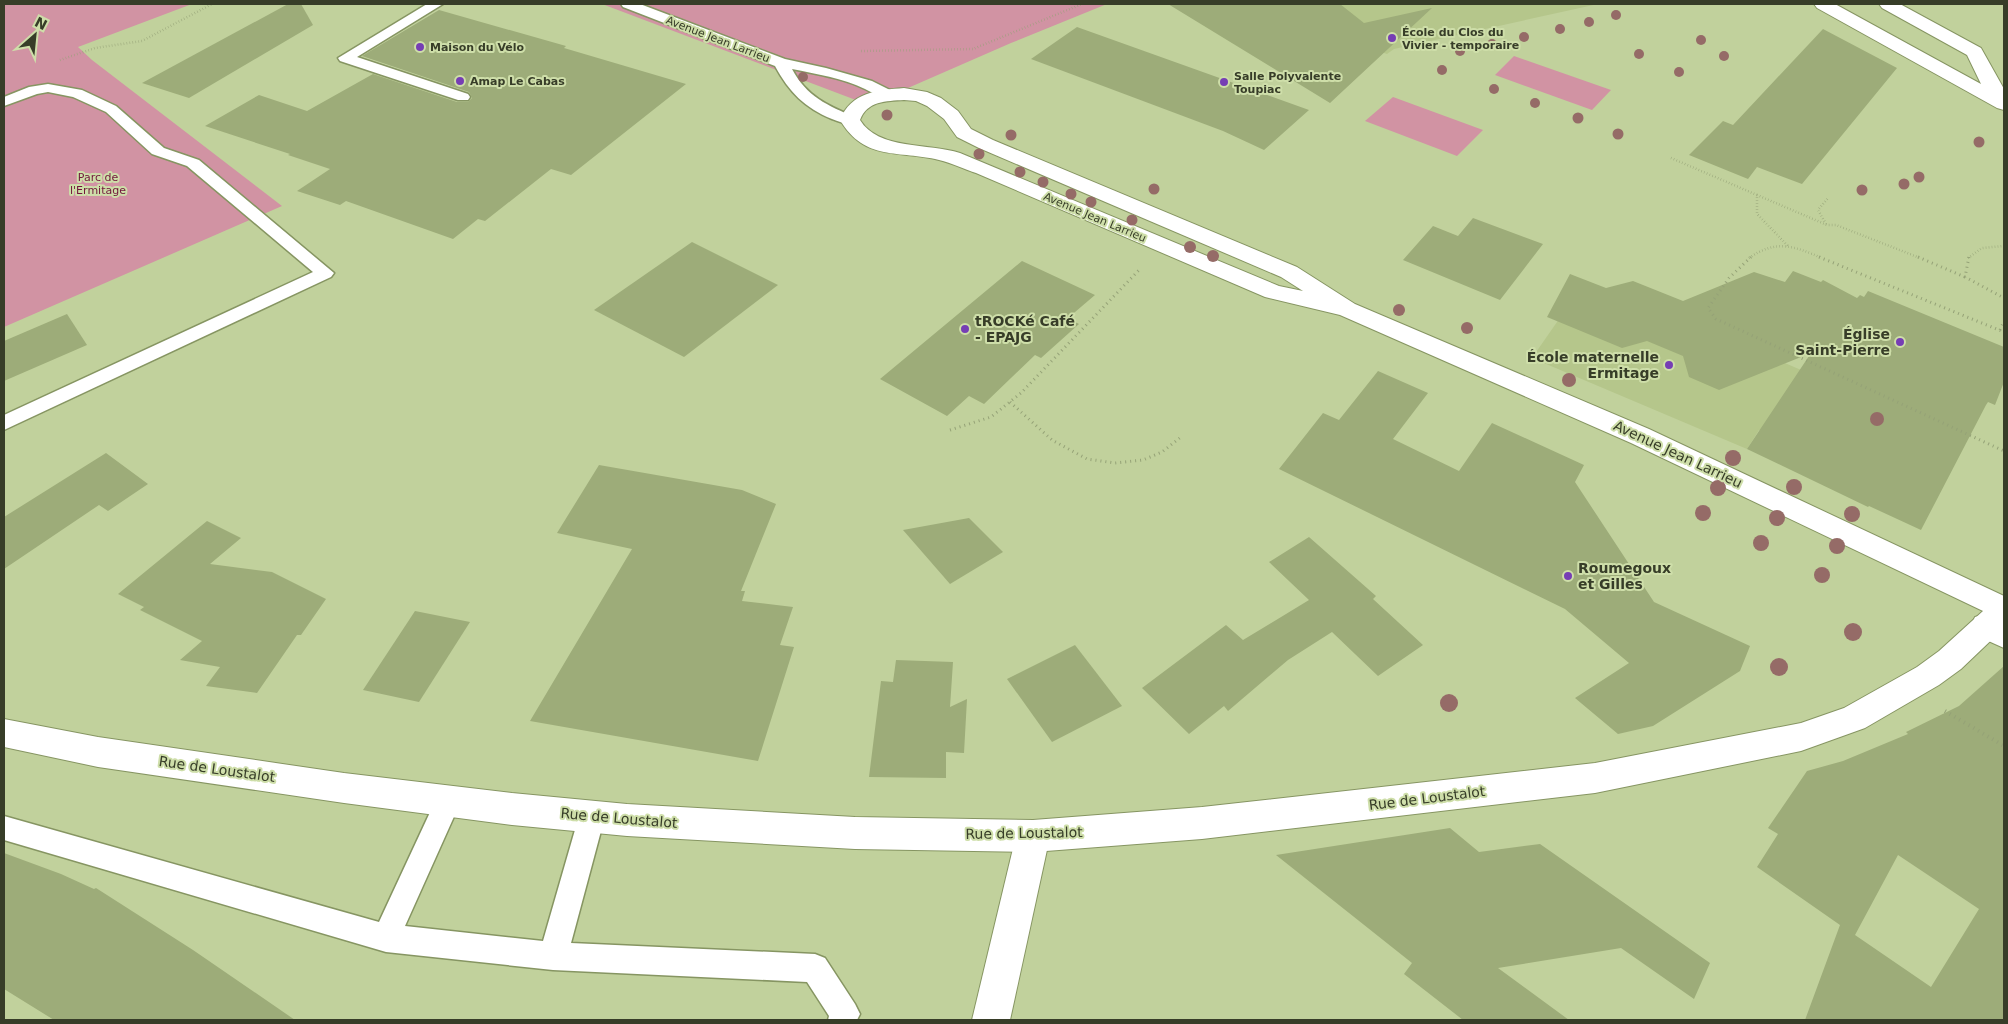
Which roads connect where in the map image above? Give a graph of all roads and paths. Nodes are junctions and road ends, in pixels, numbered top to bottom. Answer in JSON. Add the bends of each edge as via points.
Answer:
{"nodes":[{"id":1,"x":212,"y":4,"type":"edge"},
{"id":2,"x":436,"y":4,"type":"edge"},
{"id":3,"x":628,"y":4,"type":"edge"},
{"id":4,"x":1082,"y":4,"type":"edge"},
{"id":5,"x":1823,"y":4,"type":"edge"},
{"id":6,"x":1888,"y":4,"type":"edge"},
{"id":7,"x":858,"y":51,"type":"dead end"},
{"id":8,"x":781,"y":63,"type":"junction"},
{"id":9,"x":1982,"y":68,"type":"junction"},
{"id":10,"x":1945,"y":70,"type":"junction"},
{"id":11,"x":48,"y":88,"type":"junction"},
{"id":12,"x":889,"y":94,"type":"junction"},
{"id":13,"x":463,"y":97,"type":"dead end"},
{"id":14,"x":4,"y":102,"type":"edge"},
{"id":15,"x":2004,"y":103,"type":"edge"},
{"id":16,"x":850,"y":120,"type":"junction"},
{"id":17,"x":1671,"y":158,"type":"dead end"},
{"id":18,"x":1758,"y":195,"type":"junction"},
{"id":19,"x":1828,"y":198,"type":"dead end"},
{"id":20,"x":1826,"y":225,"type":"junction"},
{"id":21,"x":1162,"y":245,"type":"junction"},
{"id":22,"x":1789,"y":246,"type":"junction"},
{"id":23,"x":2004,"y":246,"type":"edge"},
{"id":24,"x":1965,"y":277,"type":"junction"},
{"id":25,"x":2004,"y":298,"type":"edge"},
{"id":26,"x":1347,"y":308,"type":"junction"},
{"id":27,"x":2004,"y":321,"type":"edge"},
{"id":28,"x":2000,"y":330,"type":"junction"},
{"id":29,"x":2004,"y":332,"type":"edge"},
{"id":30,"x":1010,"y":402,"type":"junction"},
{"id":31,"x":4,"y":423,"type":"edge"},
{"id":32,"x":950,"y":430,"type":"dead end"},
{"id":33,"x":1181,"y":437,"type":"dead end"},
{"id":34,"x":2004,"y":452,"type":"edge"},
{"id":35,"x":2000,"y":620,"type":"edge"},
{"id":36,"x":1908,"y":688,"type":"junction"},
{"id":37,"x":4,"y":733,"type":"edge"},
{"id":38,"x":2004,"y":746,"type":"edge"},
{"id":39,"x":448,"y":801,"type":"junction"},
{"id":40,"x":592,"y":816,"type":"junction"},
{"id":41,"x":4,"y":828,"type":"edge"},
{"id":42,"x":1034,"y":836,"type":"junction"},
{"id":43,"x":386,"y":938,"type":"junction"},
{"id":44,"x":553,"y":956,"type":"junction"},
{"id":45,"x":842,"y":1020,"type":"edge"},
{"id":46,"x":991,"y":1020,"type":"edge"}],
"edges":[{"from":1,"to":11,"type":"path","via":[[142,41],[95,48],[57,61],[36,81]]},
{"from":2,"to":13,"type":"lane","via":[[345,58]]},
{"from":3,"to":8,"type":"lane","name":"Avenue Jean Larrieu"},
{"from":4,"to":7,"type":"path","via":[[973,49]]},
{"from":5,"to":10,"type":"street"},
{"from":6,"to":9,"type":"street","via":[[1974,52]]},
{"from":8,"to":12,"type":"lane","name":"Avenue Jean Larrieu","via":[[826,72]]},
{"from":8,"to":16,"type":"lane","name":"Avenue Jean Larrieu","via":[[790,81],[808,102]]},
{"from":9,"to":10,"type":"street"},
{"from":9,"to":15,"type":"street"},
{"from":10,"to":15,"type":"street","via":[[1977,91]]},
{"from":11,"to":14,"type":"lane"},
{"from":11,"to":31,"type":"lane","via":[[77,93],[111,109],[158,151],[193,163],[325,273]]},
{"from":12,"to":16,"type":"street","name":"Avenue Jean Larrieu","via":[[854,109]]},
{"from":12,"to":26,"type":"street","name":"Avenue Jean Larrieu","via":[[920,96],[934,102],[964,133],[986,144],[1289,272]]},
{"from":16,"to":21,"type":"street","name":"Avenue Jean Larrieu","via":[[854,130],[869,142],[937,153]]},
{"from":17,"to":18,"type":"path"},
{"from":18,"to":20,"type":"path"},
{"from":18,"to":22,"type":"path","via":[[1757,214]]},
{"from":19,"to":20,"type":"path","via":[[1818,210]]},
{"from":20,"to":24,"type":"path","via":[[1836,225],[1900,248]]},
{"from":21,"to":26,"type":"street","name":"Avenue Jean Larrieu","via":[[1273,292]]},
{"from":21,"to":30,"type":"path"},
{"from":22,"to":28,"type":"path"},
{"from":22,"to":34,"type":"path","via":[[1781,244],[1766,249],[1736,268],[1708,308],[1716,319]]},
{"from":23,"to":24,"type":"path","via":[[1982,248],[1968,257]]},
{"from":24,"to":25,"type":"path"},
{"from":26,"to":35,"type":"street","name":"Avenue Jean Larrieu","via":[[1640,436]]},
{"from":27,"to":28,"type":"path"},
{"from":28,"to":29,"type":"path"},
{"from":30,"to":32,"type":"path","via":[[991,417]]},
{"from":30,"to":33,"type":"path","via":[[1052,440],[1087,459],[1116,463],[1143,460],[1162,452]]},
{"from":35,"to":36,"type":"street","name":"Rue de Loustalot"},
{"from":36,"to":38,"type":"path"},
{"from":36,"to":42,"type":"street","name":"Rue de Loustalot","via":[[1854,718],[1801,737],[1595,778],[1202,823]]},
{"from":37,"to":39,"type":"street","name":"Rue de Loustalot","via":[[98,752]]},
{"from":39,"to":40,"type":"street","name":"Rue de Loustalot"},
{"from":39,"to":43,"type":"lane"},
{"from":40,"to":42,"type":"street","name":"Rue de Loustalot","via":[[855,834]]},
{"from":40,"to":44,"type":"lane"},
{"from":41,"to":43,"type":"lane"},
{"from":42,"to":46,"type":"street"},
{"from":43,"to":44,"type":"lane"},
{"from":44,"to":45,"type":"lane","via":[[815,968],[845,1014]]}]}
